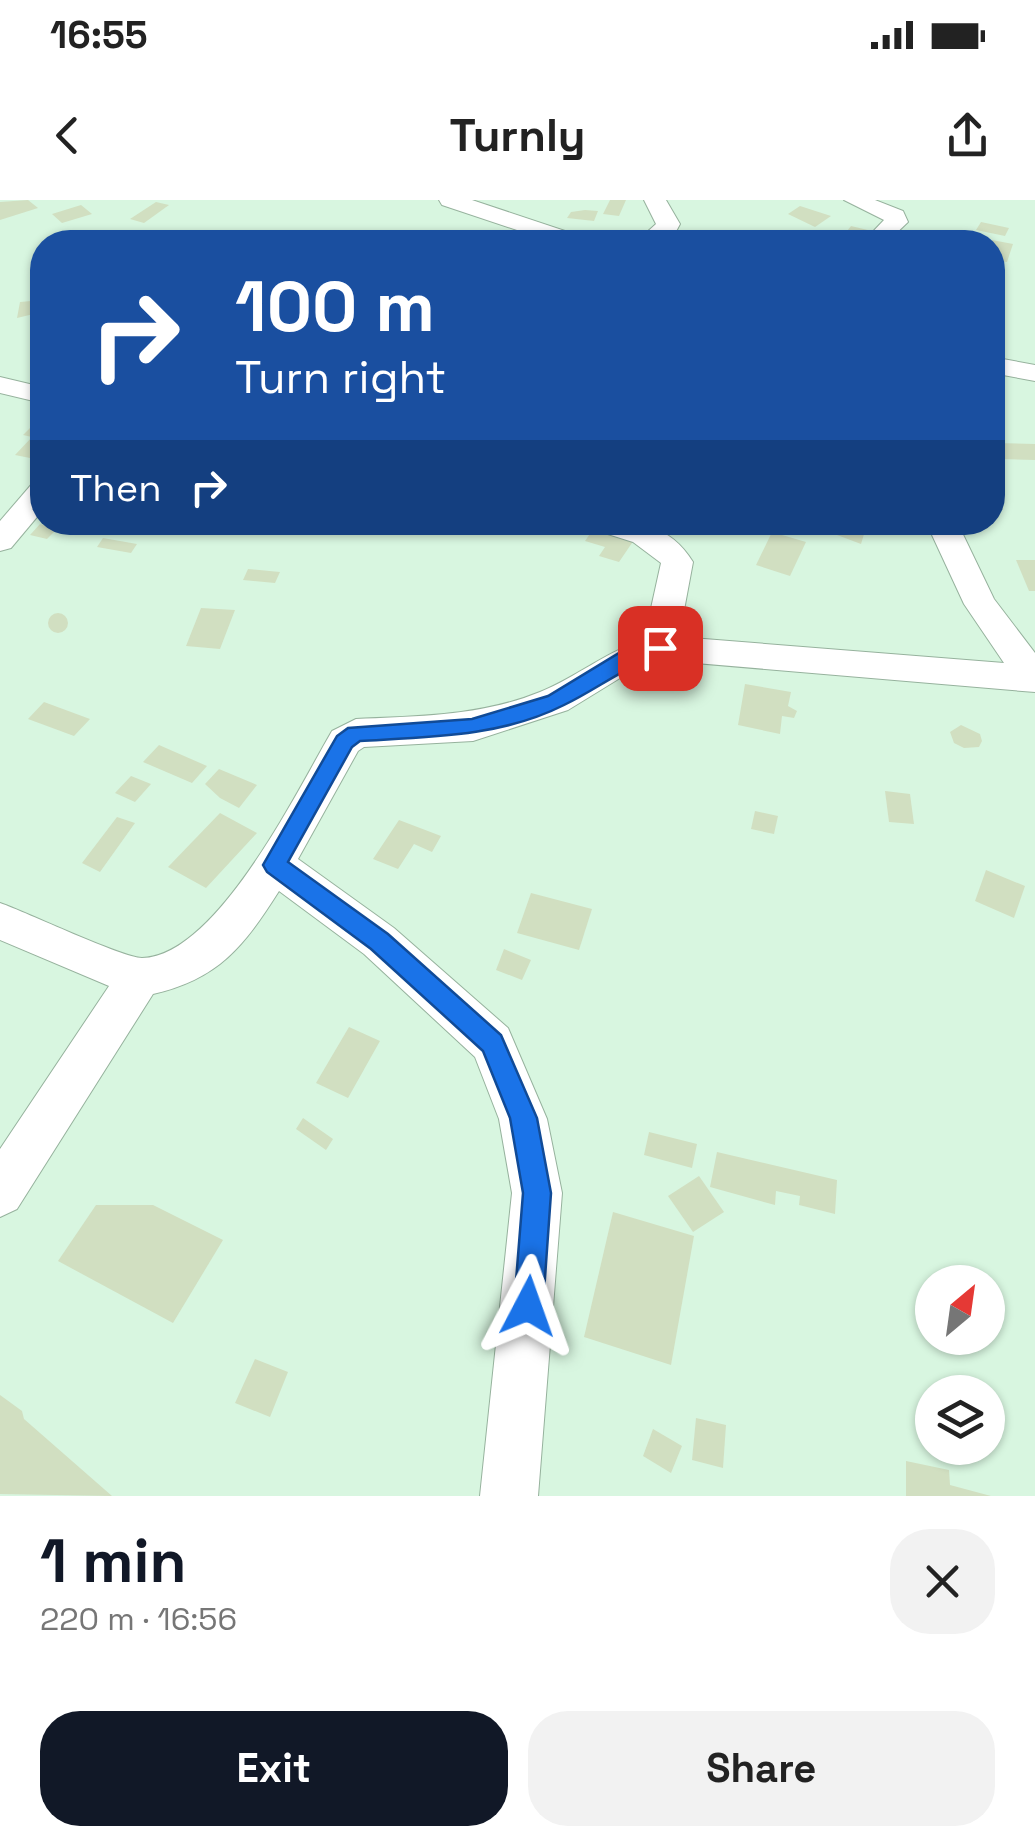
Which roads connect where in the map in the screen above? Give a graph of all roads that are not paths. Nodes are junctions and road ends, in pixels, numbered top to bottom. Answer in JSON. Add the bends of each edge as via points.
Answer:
{"nodes":[{"id":1,"x":450,"y":200,"type":"edge"},
{"id":2,"x":656,"y":200,"type":"edge"},
{"id":3,"x":855,"y":200,"type":"edge"},
{"id":4,"x":668,"y":224,"type":"junction"},
{"id":5,"x":539,"y":230,"type":"edge"},
{"id":6,"x":666,"y":230,"type":"edge"},
{"id":7,"x":674,"y":230,"type":"edge"},
{"id":8,"x":887,"y":230,"type":"edge"},
{"id":9,"x":1005,"y":368,"type":"edge"},
{"id":10,"x":1035,"y":374,"type":"edge"},
{"id":11,"x":0,"y":386,"type":"edge"},
{"id":12,"x":30,"y":392,"type":"edge"},
{"id":13,"x":30,"y":506,"type":"edge"},
{"id":14,"x":647,"y":535,"type":"edge"},
{"id":15,"x":947,"y":535,"type":"edge"},
{"id":16,"x":0,"y":541,"type":"edge"},
{"id":17,"x":660,"y":648,"type":"junction"},
{"id":18,"x":1035,"y":677,"type":"edge"},
{"id":19,"x":275,"y":865,"type":"junction"},
{"id":20,"x":0,"y":920,"type":"edge"},
{"id":21,"x":139,"y":978,"type":"junction"},
{"id":22,"x":0,"y":1192,"type":"edge"},
{"id":23,"x":509,"y":1496,"type":"edge"}],
"edges":[{"from":1,"to":5,"type":"street"},
{"from":2,"to":4,"type":"street"},
{"from":3,"to":8,"type":"street","via":[[895,216]]},
{"from":4,"to":6,"type":"street"},
{"from":4,"to":7,"type":"street"},
{"from":9,"to":10,"type":"street"},
{"from":11,"to":12,"type":"street"},
{"from":13,"to":16,"type":"street"},
{"from":14,"to":17,"type":"street","via":[[677,562]]},
{"from":15,"to":18,"type":"street","via":[[973,598]]},
{"from":17,"to":18,"type":"street"},
{"from":17,"to":19,"type":"street","via":[[626,658],[555,701],[472,727],[356,733],[344,742]]},
{"from":19,"to":21,"type":"street","via":[[193,962]]},
{"from":19,"to":23,"type":"street","via":[[379,941],[492,1043],[524,1118],[537,1193]]},
{"from":20,"to":21,"type":"street"},
{"from":21,"to":22,"type":"street"}]}
